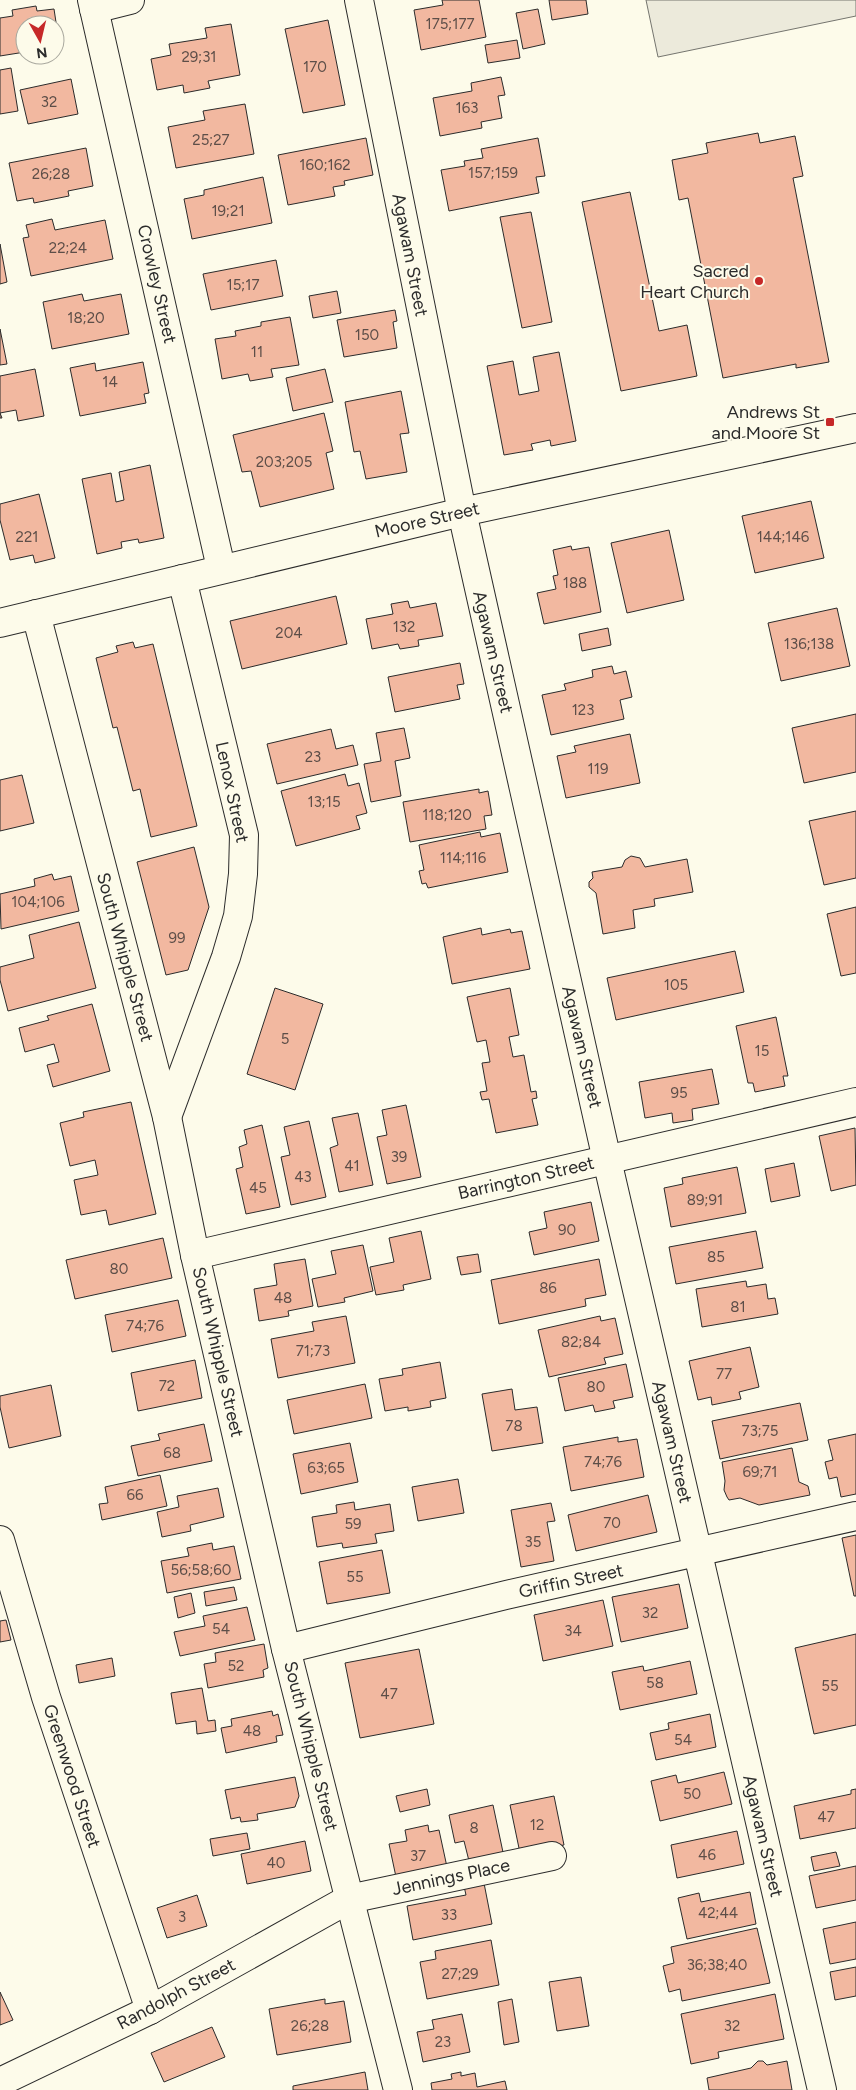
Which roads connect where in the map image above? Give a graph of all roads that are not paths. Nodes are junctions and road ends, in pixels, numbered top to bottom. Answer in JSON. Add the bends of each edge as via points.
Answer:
{"nodes":[{"id":1,"x":130,"y":0,"type":"edge"},
{"id":2,"x":359,"y":0,"type":"edge"},
{"id":3,"x":93,"y":4,"type":"edge"},
{"id":4,"x":856,"y":428,"type":"edge"},
{"id":5,"x":462,"y":512,"type":"junction"},
{"id":6,"x":221,"y":568,"type":"junction"},
{"id":7,"x":182,"y":579,"type":"junction"},
{"id":8,"x":36,"y":614,"type":"junction"},
{"id":9,"x":0,"y":623,"type":"edge"},
{"id":10,"x":856,"y":1102,"type":"edge"},
{"id":11,"x":167,"y":1117,"type":"junction"},
{"id":12,"x":607,"y":1160,"type":"junction"},
{"id":13,"x":196,"y":1255,"type":"junction"},
{"id":14,"x":856,"y":1516,"type":"edge"},
{"id":15,"x":0,"y":1540,"type":"edge"},
{"id":16,"x":698,"y":1553,"type":"junction"},
{"id":17,"x":286,"y":1649,"type":"junction"},
{"id":18,"x":552,"y":1856,"type":"dead end"},
{"id":19,"x":349,"y":1899,"type":"junction"},
{"id":20,"x":150,"y":2010,"type":"junction"},
{"id":21,"x":0,"y":2082,"type":"edge"},
{"id":22,"x":398,"y":2090,"type":"edge"},
{"id":23,"x":822,"y":2090,"type":"edge"}],
"edges":[{"from":1,"to":3,"type":"street"},
{"from":2,"to":5,"type":"street","name":"Agawam Street"},
{"from":3,"to":6,"type":"street","name":"Crowley Street"},
{"from":4,"to":5,"type":"street","name":"Moore Street"},
{"from":5,"to":6,"type":"street","name":"Moore Street"},
{"from":5,"to":12,"type":"street","name":"Agawam Street"},
{"from":6,"to":7,"type":"street","name":"Moore Street"},
{"from":7,"to":8,"type":"street","name":"Moore Street"},
{"from":7,"to":11,"type":"street","name":"Lenox Street","via":[[244,835],[243,874],[238,916],[226,957]]},
{"from":8,"to":9,"type":"street","name":"Moore Street"},
{"from":8,"to":11,"type":"street","name":"South Whipple Street"},
{"from":10,"to":12,"type":"street","name":"Barrington Street"},
{"from":11,"to":13,"type":"street","name":"South Whipple Street"},
{"from":12,"to":13,"type":"street","name":"Barrington Street"},
{"from":12,"to":16,"type":"street","name":"Agawam Street"},
{"from":13,"to":17,"type":"street","name":"South Whipple Street"},
{"from":14,"to":16,"type":"street","name":"Griffin Street"},
{"from":15,"to":20,"type":"street","name":"Greenwood Street","via":[[46,1697]]},
{"from":16,"to":17,"type":"street","name":"Griffin Street","via":[[506,1595]]},
{"from":16,"to":23,"type":"street","name":"Agawam Street"},
{"from":17,"to":19,"type":"street","name":"South Whipple Street"},
{"from":18,"to":19,"type":"street","name":"Jennings Place"},
{"from":19,"to":20,"type":"street","name":"Randolph Street"},
{"from":19,"to":22,"type":"street","name":"South Whipple Street"},
{"from":20,"to":21,"type":"street","name":"Randolph Street"}]}
